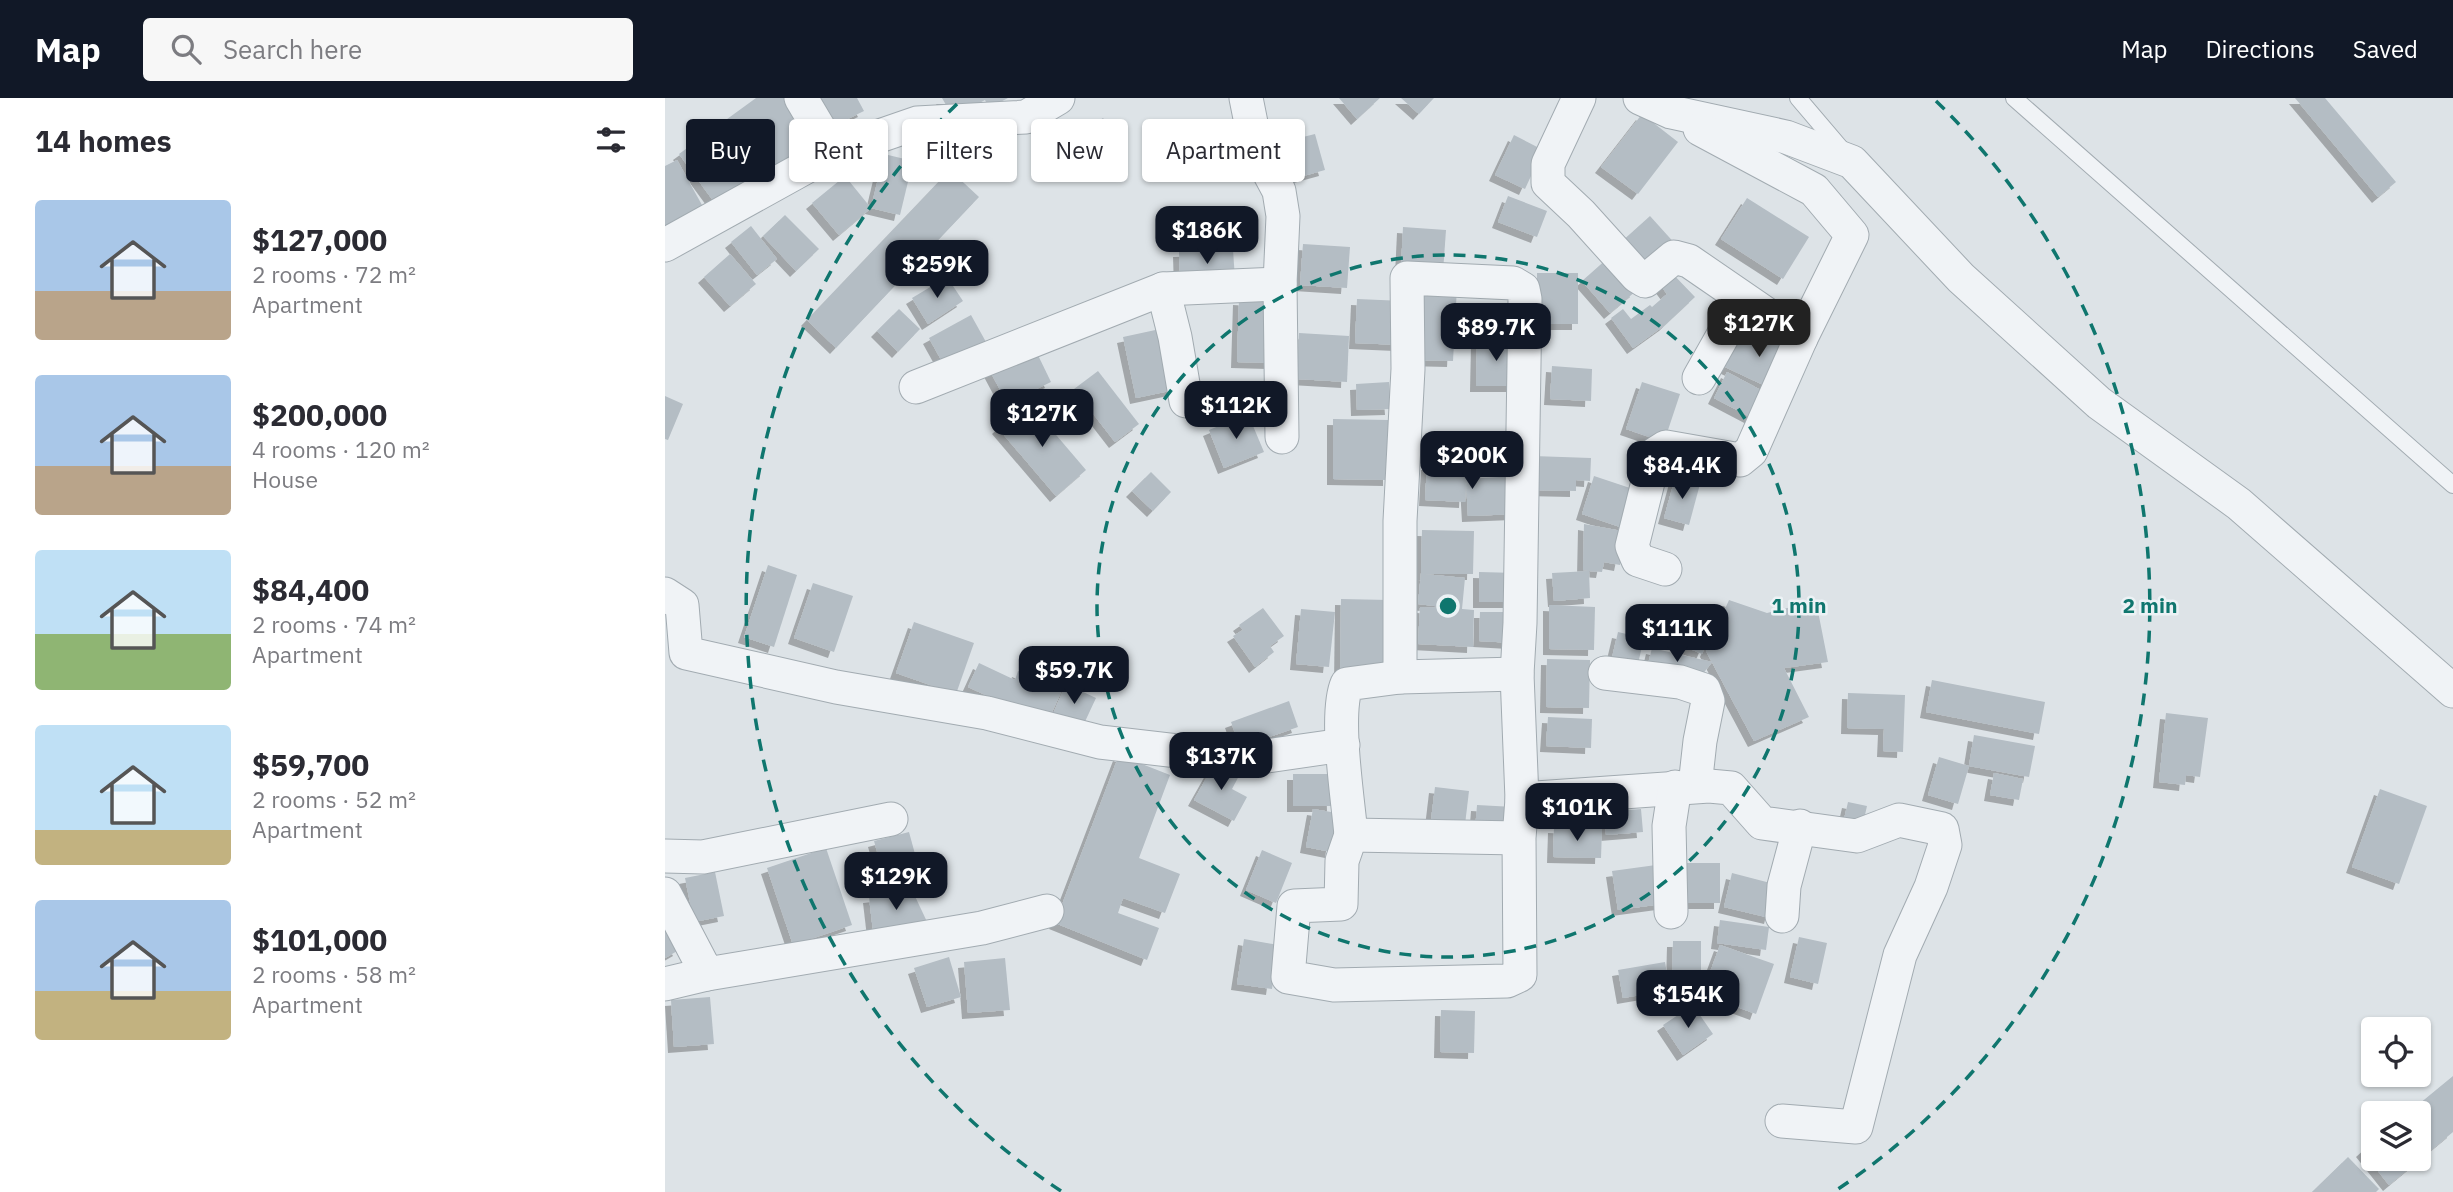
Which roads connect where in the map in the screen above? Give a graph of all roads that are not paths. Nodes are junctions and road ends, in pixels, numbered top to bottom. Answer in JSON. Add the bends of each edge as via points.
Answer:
{"nodes":[{"id":1,"x":801,"y":98,"type":"edge"},
{"id":2,"x":1058,"y":98,"type":"edge"},
{"id":3,"x":1246,"y":98,"type":"edge"},
{"id":4,"x":1579,"y":98,"type":"edge"},
{"id":5,"x":1640,"y":98,"type":"edge"},
{"id":6,"x":1798,"y":98,"type":"edge"},
{"id":7,"x":2014,"y":98,"type":"edge"},
{"id":8,"x":1671,"y":112,"type":"junction"},
{"id":9,"x":813,"y":119,"type":"edge"},
{"id":10,"x":888,"y":133,"type":"edge"},
{"id":11,"x":1852,"y":162,"type":"junction"},
{"id":12,"x":789,"y":176,"type":"edge"},
{"id":13,"x":665,"y":245,"type":"edge"},
{"id":14,"x":1280,"y":284,"type":"junction"},
{"id":15,"x":1163,"y":289,"type":"junction"},
{"id":16,"x":1743,"y":300,"type":"junction"},
{"id":17,"x":1801,"y":338,"type":"junction"},
{"id":18,"x":1699,"y":377,"type":"dead end"},
{"id":19,"x":916,"y":387,"type":"dead end"},
{"id":20,"x":1186,"y":401,"type":"dead end"},
{"id":21,"x":1282,"y":438,"type":"dead end"},
{"id":22,"x":2453,"y":485,"type":"edge"},
{"id":23,"x":1665,"y":569,"type":"dead end"},
{"id":24,"x":665,"y":594,"type":"edge"},
{"id":25,"x":1605,"y":673,"type":"dead end"},
{"id":26,"x":1517,"y":674,"type":"junction"},
{"id":27,"x":1400,"y":677,"type":"junction"},
{"id":28,"x":2453,"y":691,"type":"edge"},
{"id":29,"x":1343,"y":745,"type":"junction"},
{"id":30,"x":1685,"y":787,"type":"junction"},
{"id":31,"x":1522,"y":799,"type":"junction"},
{"id":32,"x":891,"y":818,"type":"dead end"},
{"id":33,"x":1800,"y":826,"type":"junction"},
{"id":34,"x":1351,"y":835,"type":"junction"},
{"id":35,"x":1519,"y":838,"type":"junction"},
{"id":36,"x":665,"y":856,"type":"edge"},
{"id":37,"x":665,"y":894,"type":"edge"},
{"id":38,"x":1047,"y":911,"type":"dead end"},
{"id":39,"x":1671,"y":912,"type":"dead end"},
{"id":40,"x":1782,"y":916,"type":"dead end"},
{"id":41,"x":707,"y":974,"type":"junction"},
{"id":42,"x":665,"y":984,"type":"edge"},
{"id":43,"x":1782,"y":1122,"type":"dead end"}],
"edges":[{"from":1,"to":9,"type":"street"},
{"from":2,"to":10,"type":"street","via":[[1026,117],[917,123]]},
{"from":3,"to":14,"type":"street","via":[[1256,148],[1279,191],[1283,216]]},
{"from":4,"to":16,"type":"street","via":[[1548,164],[1548,183],[1645,281],[1674,257],[1689,261]]},
{"from":5,"to":8,"type":"street"},
{"from":6,"to":11,"type":"lane"},
{"from":7,"to":22,"type":"lane"},
{"from":8,"to":11,"type":"street","via":[[1786,137]]},
{"from":8,"to":17,"type":"street","via":[[1814,190],[1852,235]]},
{"from":11,"to":28,"type":"street","via":[[1961,278],[2099,403],[2239,504]]},
{"from":12,"to":13,"type":"street"},
{"from":14,"to":15,"type":"street"},
{"from":14,"to":21,"type":"street"},
{"from":15,"to":19,"type":"street"},
{"from":15,"to":20,"type":"street"},
{"from":16,"to":17,"type":"street"},
{"from":16,"to":18,"type":"street"},
{"from":17,"to":23,"type":"street","via":[[1751,451],[1740,460],[1665,447],[1655,454],[1632,546],[1638,560]]},
{"from":24,"to":29,"type":"street","via":[[682,605],[686,653],[836,687],[988,713],[1100,742],[1232,758]]},
{"from":25,"to":30,"type":"street","via":[[1679,682],[1704,690],[1708,701]]},
{"from":26,"to":27,"type":"street"},
{"from":26,"to":27,"type":"street","via":[[1523,289],[1513,283],[1407,278]]},
{"from":26,"to":31,"type":"street"},
{"from":27,"to":29,"type":"street","via":[[1347,684]]},
{"from":29,"to":34,"type":"street"},
{"from":30,"to":31,"type":"street"},
{"from":30,"to":33,"type":"street","via":[[1731,788],[1762,823]]},
{"from":30,"to":39,"type":"street","via":[[1669,826]]},
{"from":31,"to":35,"type":"street"},
{"from":32,"to":36,"type":"street","via":[[703,856]]},
{"from":33,"to":40,"type":"street","via":[[1784,886]]},
{"from":33,"to":43,"type":"street","via":[[1857,835],[1899,820],[1942,829],[1945,845],[1900,955],[1856,1127]]},
{"from":34,"to":35,"type":"street"},
{"from":34,"to":35,"type":"street","via":[[1342,861],[1341,904],[1294,906],[1288,977],[1333,985],[1507,981],[1520,975]]},
{"from":37,"to":41,"type":"street"},
{"from":38,"to":41,"type":"street","via":[[982,928]]},
{"from":41,"to":42,"type":"street"}]}
